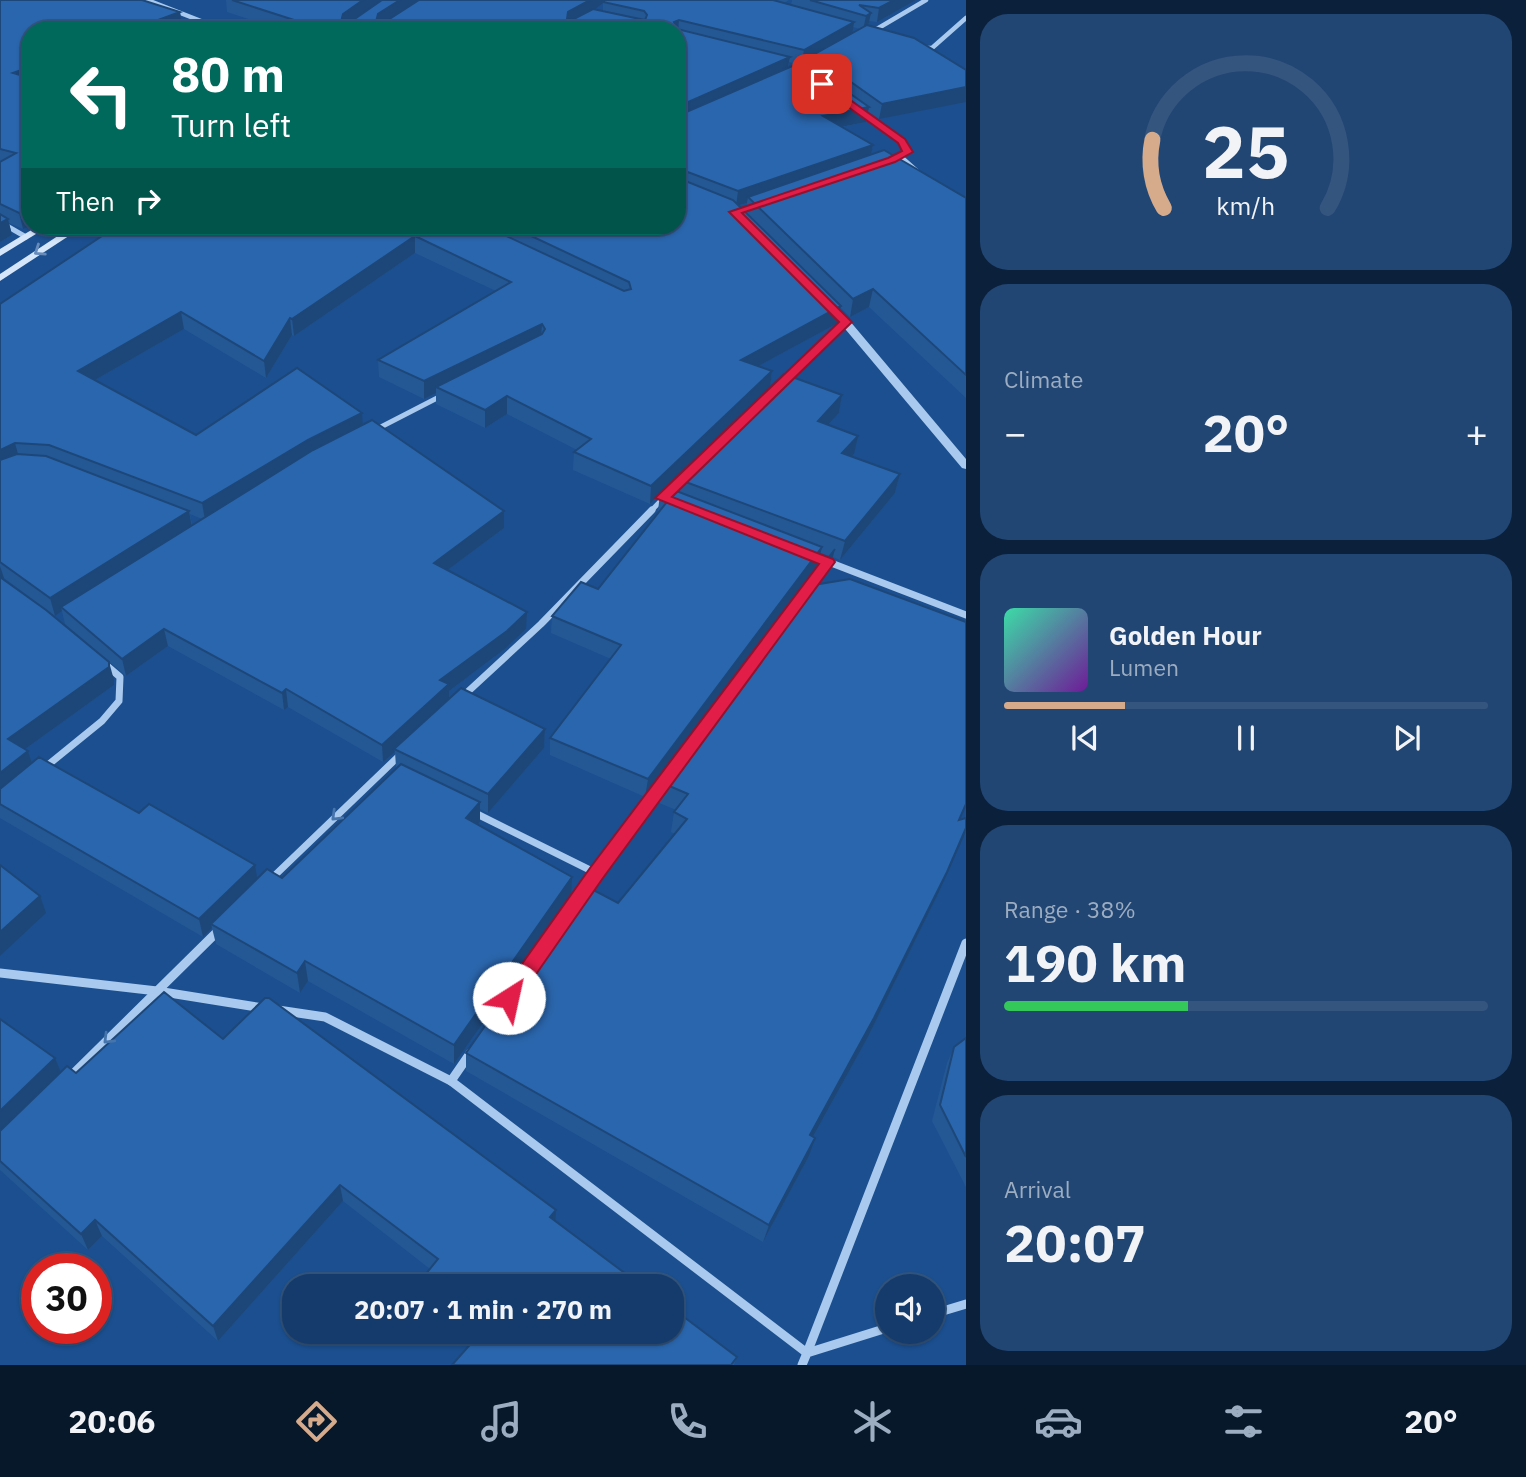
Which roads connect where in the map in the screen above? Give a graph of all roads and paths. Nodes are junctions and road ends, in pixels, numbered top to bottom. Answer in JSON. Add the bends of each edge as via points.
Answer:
{"nodes":[{"id":1,"x":147,"y":0,"type":"edge"},
{"id":2,"x":926,"y":0,"type":"edge"},
{"id":3,"x":966,"y":18,"type":"edge"},
{"id":4,"x":201,"y":21,"type":"edge"},
{"id":5,"x":879,"y":38,"type":"edge"},
{"id":6,"x":913,"y":49,"type":"edge"},
{"id":7,"x":857,"y":110,"type":"edge"},
{"id":8,"x":900,"y":156,"type":"junction"},
{"id":9,"x":878,"y":164,"type":"edge"},
{"id":10,"x":928,"y":180,"type":"edge"},
{"id":11,"x":0,"y":222,"type":"edge"},
{"id":12,"x":21,"y":234,"type":"edge"},
{"id":13,"x":23,"y":235,"type":"edge"},
{"id":14,"x":29,"y":235,"type":"edge"},
{"id":15,"x":65,"y":235,"type":"edge"},
{"id":16,"x":26,"y":237,"type":"junction"},
{"id":17,"x":0,"y":253,"type":"edge"},
{"id":18,"x":0,"y":278,"type":"edge"},
{"id":19,"x":818,"y":294,"type":"edge"},
{"id":20,"x":846,"y":322,"type":"junction"},
{"id":21,"x":778,"y":387,"type":"edge"},
{"id":22,"x":455,"y":389,"type":"edge"},
{"id":23,"x":371,"y":432,"type":"edge"},
{"id":24,"x":966,"y":466,"type":"edge"},
{"id":25,"x":682,"y":479,"type":"edge"},
{"id":26,"x":662,"y":498,"type":"junction"},
{"id":27,"x":675,"y":503,"type":"edge"},
{"id":28,"x":802,"y":552,"type":"edge"},
{"id":29,"x":828,"y":562,"type":"junction"},
{"id":30,"x":820,"y":573,"type":"edge"},
{"id":31,"x":966,"y":615,"type":"edge"},
{"id":32,"x":102,"y":661,"type":"edge"},
{"id":33,"x":453,"y":705,"type":"edge"},
{"id":34,"x":404,"y":751,"type":"edge"},
{"id":35,"x":385,"y":769,"type":"junction"},
{"id":36,"x":671,"y":773,"type":"edge"},
{"id":37,"x":397,"y":775,"type":"edge"},
{"id":38,"x":30,"y":779,"type":"edge"},
{"id":39,"x":459,"y":806,"type":"edge"},
{"id":40,"x":596,"y":873,"type":"junction"},
{"id":41,"x":266,"y":885,"type":"edge"},
{"id":42,"x":573,"y":906,"type":"edge"},
{"id":43,"x":226,"y":923,"type":"edge"},
{"id":44,"x":966,"y":943,"type":"edge"},
{"id":45,"x":0,"y":973,"type":"edge"},
{"id":46,"x":157,"y":991,"type":"junction"},
{"id":47,"x":474,"y":1048,"type":"edge"},
{"id":48,"x":451,"y":1081,"type":"junction"},
{"id":49,"x":58,"y":1089,"type":"edge"},
{"id":50,"x":966,"y":1304,"type":"edge"},
{"id":51,"x":945,"y":1310,"type":"edge"},
{"id":52,"x":875,"y":1332,"type":"edge"},
{"id":53,"x":807,"y":1353,"type":"junction"},
{"id":54,"x":802,"y":1365,"type":"edge"}],
"edges":[{"from":1,"to":4,"type":"street"},
{"from":2,"to":5,"type":"street","via":[[868,34]]},
{"from":3,"to":6,"type":"street","via":[[932,48]]},
{"from":7,"to":8,"type":"street","via":[[902,142],[908,152]]},
{"from":8,"to":9,"type":"street"},
{"from":8,"to":10,"type":"street"},
{"from":11,"to":12,"type":"street"},
{"from":13,"to":16,"type":"street"},
{"from":14,"to":16,"type":"main road"},
{"from":15,"to":18,"type":"main road","one_way":true},
{"from":16,"to":17,"type":"main road"},
{"from":19,"to":20,"type":"street"},
{"from":20,"to":21,"type":"street"},
{"from":20,"to":24,"type":"street"},
{"from":22,"to":23,"type":"street"},
{"from":25,"to":26,"type":"street"},
{"from":26,"to":27,"type":"street"},
{"from":26,"to":33,"type":"street","via":[[541,624]]},
{"from":28,"to":29,"type":"street"},
{"from":29,"to":30,"type":"street"},
{"from":29,"to":31,"type":"street"},
{"from":32,"to":38,"type":"street","via":[[120,677],[119,701],[102,721]]},
{"from":34,"to":35,"type":"street"},
{"from":35,"to":37,"type":"street"},
{"from":35,"to":41,"type":"street","one_way":true},
{"from":36,"to":40,"type":"street"},
{"from":39,"to":40,"type":"street"},
{"from":40,"to":42,"type":"street"},
{"from":43,"to":46,"type":"street"},
{"from":44,"to":53,"type":"street"},
{"from":45,"to":46,"type":"street"},
{"from":46,"to":48,"type":"street","via":[[325,1017]]},
{"from":46,"to":49,"type":"street","one_way":true},
{"from":47,"to":48,"type":"street"},
{"from":48,"to":53,"type":"street"},
{"from":50,"to":51,"type":"street"},
{"from":52,"to":53,"type":"street"},
{"from":53,"to":54,"type":"street"}]}
